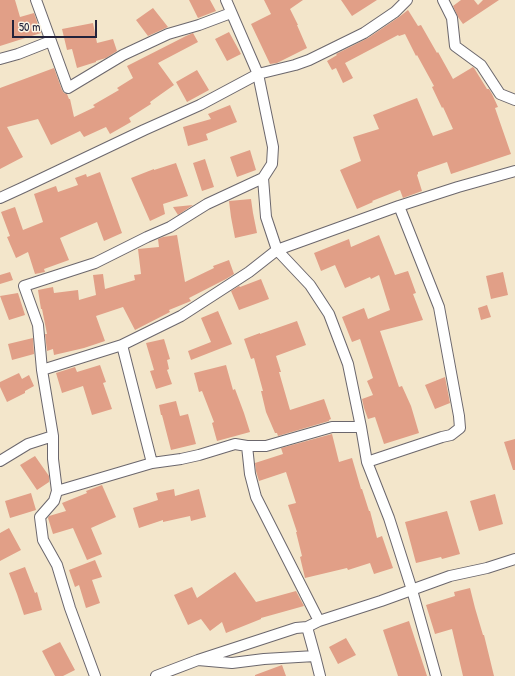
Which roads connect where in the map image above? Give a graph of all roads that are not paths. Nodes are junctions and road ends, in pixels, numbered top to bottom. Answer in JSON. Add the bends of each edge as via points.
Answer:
{"nodes":[{"id":1,"x":36,"y":0,"type":"edge"},
{"id":2,"x":226,"y":0,"type":"edge"},
{"id":3,"x":407,"y":0,"type":"edge"},
{"id":4,"x":444,"y":0,"type":"edge"},
{"id":5,"x":231,"y":13,"type":"junction"},
{"id":6,"x":51,"y":41,"type":"junction"},
{"id":7,"x":0,"y":59,"type":"edge"},
{"id":8,"x":258,"y":74,"type":"junction"},
{"id":9,"x":515,"y":100,"type":"edge"},
{"id":10,"x":515,"y":171,"type":"edge"},
{"id":11,"x":263,"y":178,"type":"junction"},
{"id":12,"x":0,"y":198,"type":"edge"},
{"id":13,"x":399,"y":206,"type":"junction"},
{"id":14,"x":277,"y":250,"type":"junction"},
{"id":15,"x":122,"y":345,"type":"junction"},
{"id":16,"x":42,"y":370,"type":"junction"},
{"id":17,"x":361,"y":427,"type":"junction"},
{"id":18,"x":53,"y":436,"type":"junction"},
{"id":19,"x":247,"y":446,"type":"junction"},
{"id":20,"x":0,"y":461,"type":"edge"},
{"id":21,"x":366,"y":462,"type":"junction"},
{"id":22,"x":152,"y":463,"type":"junction"},
{"id":23,"x":57,"y":491,"type":"junction"},
{"id":24,"x":515,"y":559,"type":"edge"},
{"id":25,"x":412,"y":590,"type":"junction"},
{"id":26,"x":319,"y":621,"type":"junction"},
{"id":27,"x":307,"y":627,"type":"junction"},
{"id":28,"x":315,"y":656,"type":"junction"},
{"id":29,"x":198,"y":660,"type":"junction"},
{"id":30,"x":95,"y":676,"type":"edge"},
{"id":31,"x":156,"y":676,"type":"edge"},
{"id":32,"x":320,"y":676,"type":"edge"},
{"id":33,"x":436,"y":676,"type":"edge"}],
"edges":[{"from":1,"to":6,"type":"street"},
{"from":2,"to":5,"type":"street"},
{"from":3,"to":8,"type":"street","via":[[395,12],[364,33],[309,60]]},
{"from":4,"to":9,"type":"street","via":[[452,18],[455,46],[481,64],[500,94]]},
{"from":5,"to":6,"type":"street","via":[[168,34],[123,55],[68,88]]},
{"from":5,"to":8,"type":"street"},
{"from":6,"to":7,"type":"street"},
{"from":8,"to":11,"type":"street","via":[[273,147],[272,164]]},
{"from":8,"to":12,"type":"street","via":[[200,105]]},
{"from":10,"to":13,"type":"street"},
{"from":11,"to":14,"type":"street","via":[[266,217]]},
{"from":11,"to":16,"type":"street","via":[[207,204],[170,227],[95,263],[24,286],[38,325]]},
{"from":13,"to":14,"type":"street"},
{"from":13,"to":21,"type":"street","via":[[440,307],[460,428],[451,436]]},
{"from":14,"to":15,"type":"street","via":[[249,272],[181,316]]},
{"from":14,"to":17,"type":"street","via":[[310,285],[329,314],[348,364]]},
{"from":15,"to":16,"type":"street"},
{"from":15,"to":22,"type":"street"},
{"from":16,"to":18,"type":"street"},
{"from":17,"to":19,"type":"street","via":[[332,427],[266,446]]},
{"from":17,"to":21,"type":"street"},
{"from":18,"to":20,"type":"street","via":[[28,444]]},
{"from":18,"to":23,"type":"street"},
{"from":19,"to":22,"type":"street","via":[[236,444],[199,455]]},
{"from":19,"to":26,"type":"street","via":[[256,497]]},
{"from":21,"to":25,"type":"street","via":[[389,518]]},
{"from":22,"to":23,"type":"street"},
{"from":23,"to":30,"type":"street","via":[[54,500],[40,517],[43,540],[57,565]]},
{"from":24,"to":25,"type":"street","via":[[450,576]]},
{"from":25,"to":26,"type":"street"},
{"from":25,"to":33,"type":"street"},
{"from":26,"to":27,"type":"street"},
{"from":27,"to":28,"type":"street"},
{"from":27,"to":29,"type":"street","via":[[296,628]]},
{"from":28,"to":29,"type":"street","via":[[232,663]]},
{"from":28,"to":32,"type":"street"},
{"from":29,"to":31,"type":"street"}]}
